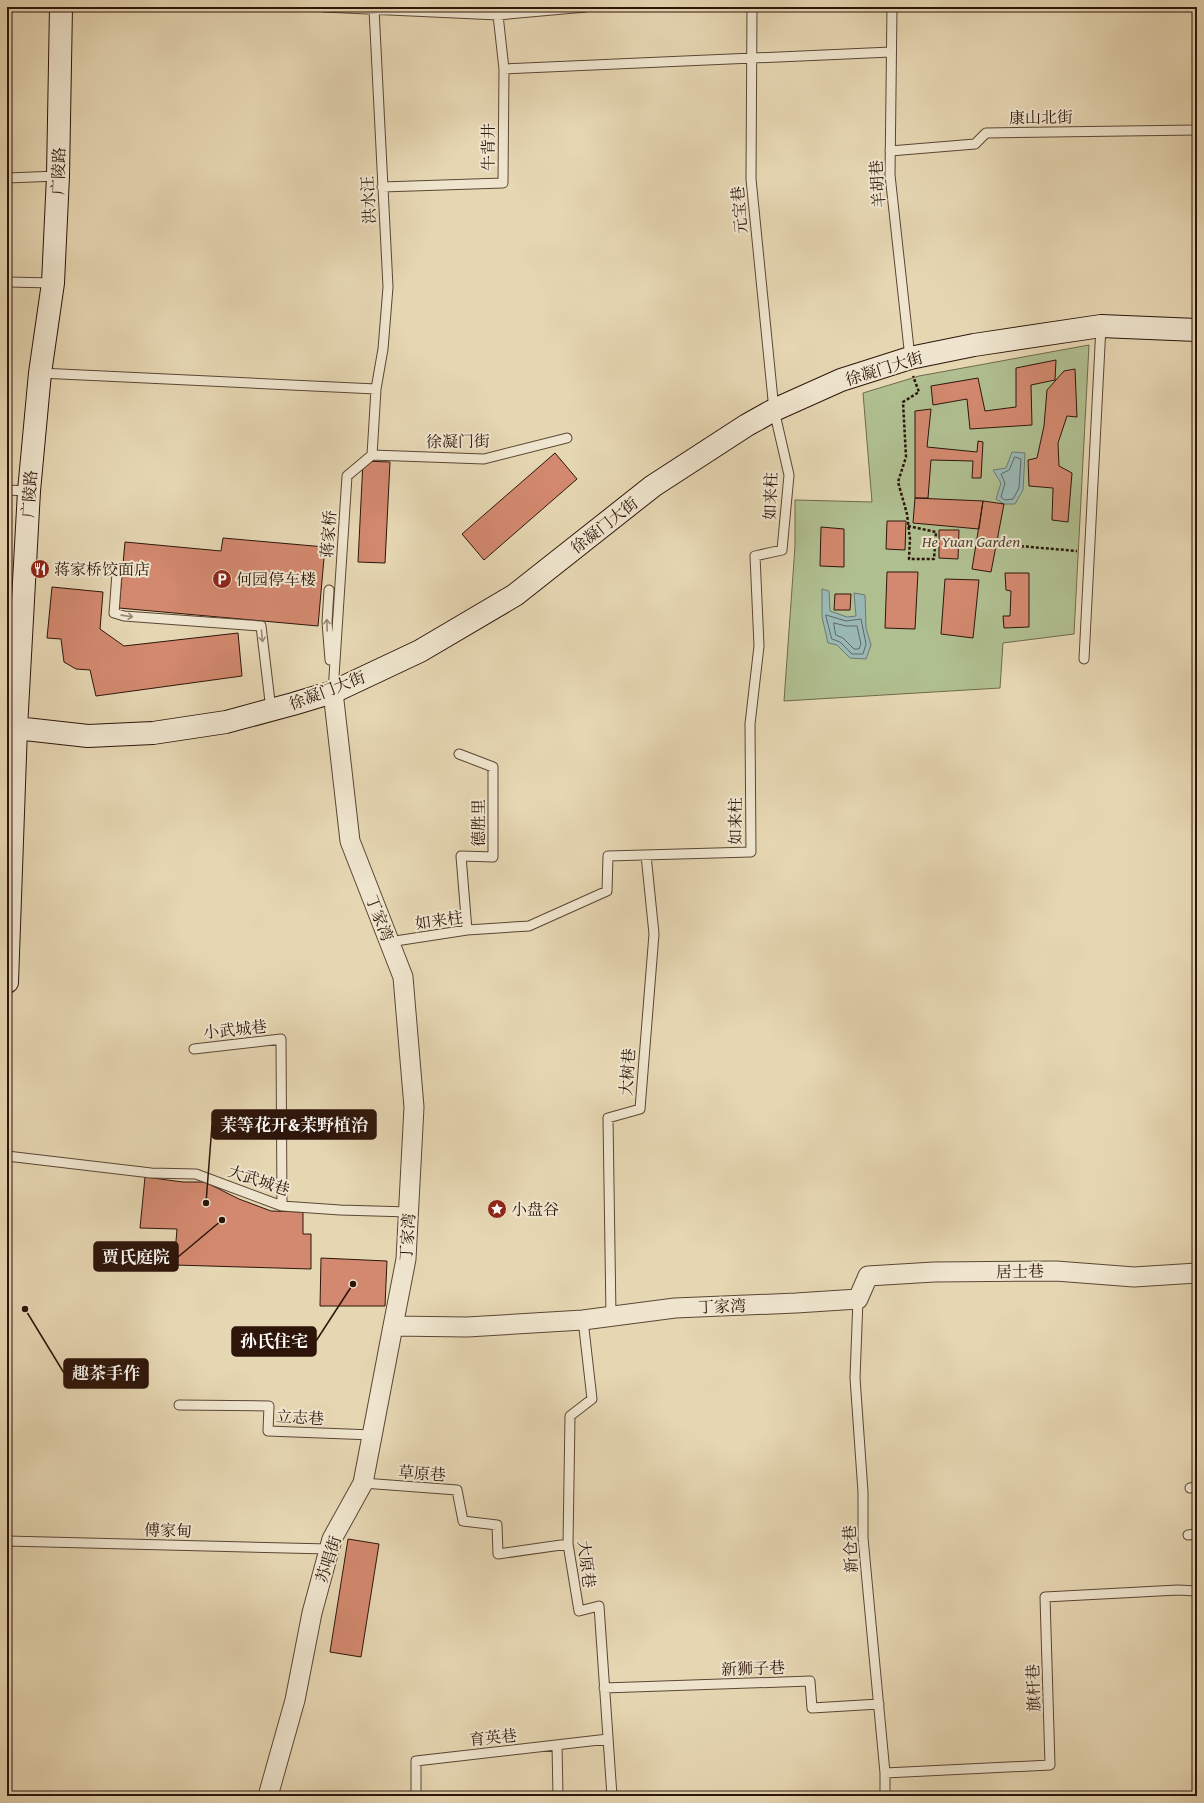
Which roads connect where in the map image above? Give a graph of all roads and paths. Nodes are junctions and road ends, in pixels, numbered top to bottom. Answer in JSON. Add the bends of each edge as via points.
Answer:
{"nodes":[{"id":1,"x":62,"y":7,"type":"edge"},
{"id":2,"x":324,"y":7,"type":"edge"},
{"id":3,"x":586,"y":7,"type":"edge"},
{"id":4,"x":752,"y":7,"type":"edge"},
{"id":5,"x":892,"y":7,"type":"edge"},
{"id":6,"x":374,"y":9,"type":"junction"},
{"id":7,"x":498,"y":14,"type":"junction"},
{"id":8,"x":891,"y":52,"type":"junction"},
{"id":9,"x":752,"y":57,"type":"junction"},
{"id":10,"x":504,"y":69,"type":"junction"},
{"id":11,"x":1197,"y":130,"type":"edge"},
{"id":12,"x":890,"y":151,"type":"junction"},
{"id":13,"x":58,"y":176,"type":"junction"},
{"id":14,"x":7,"y":178,"type":"edge"},
{"id":15,"x":382,"y":187,"type":"junction"},
{"id":16,"x":7,"y":282,"type":"edge"},
{"id":17,"x":53,"y":283,"type":"junction"},
{"id":18,"x":1101,"y":326,"type":"junction"},
{"id":19,"x":1197,"y":330,"type":"edge"},
{"id":20,"x":911,"y":368,"type":"junction"},
{"id":21,"x":40,"y":373,"type":"junction"},
{"id":22,"x":376,"y":389,"type":"junction"},
{"id":23,"x":774,"y":410,"type":"junction"},
{"id":24,"x":567,"y":438,"type":"dead end"},
{"id":25,"x":372,"y":454,"type":"junction"},
{"id":26,"x":7,"y":490,"type":"edge"},
{"id":27,"x":29,"y":491,"type":"junction"},
{"id":28,"x":908,"y":526,"type":"junction"},
{"id":29,"x":996,"y":544,"type":"dead end"},
{"id":30,"x":1090,"y":552,"type":"junction"},
{"id":31,"x":117,"y":573,"type":"dead end"},
{"id":32,"x":329,"y":590,"type":"dead end"},
{"id":33,"x":1084,"y":659,"type":"dead end"},
{"id":34,"x":332,"y":692,"type":"junction"},
{"id":35,"x":271,"y":710,"type":"junction"},
{"id":36,"x":12,"y":727,"type":"edge"},
{"id":37,"x":459,"y":754,"type":"dead end"},
{"id":38,"x":646,"y":855,"type":"junction"},
{"id":39,"x":467,"y":930,"type":"junction"},
{"id":40,"x":389,"y":942,"type":"junction"},
{"id":41,"x":7,"y":982,"type":"edge"},
{"id":42,"x":194,"y":1049,"type":"dead end"},
{"id":43,"x":7,"y":1156,"type":"edge"},
{"id":44,"x":282,"y":1206,"type":"junction"},
{"id":45,"x":409,"y":1212,"type":"junction"},
{"id":46,"x":1197,"y":1273,"type":"edge"},
{"id":47,"x":858,"y":1299,"type":"junction"},
{"id":48,"x":611,"y":1316,"type":"junction"},
{"id":49,"x":583,"y":1320,"type":"junction"},
{"id":50,"x":393,"y":1326,"type":"junction"},
{"id":51,"x":179,"y":1405,"type":"dead end"},
{"id":52,"x":373,"y":1435,"type":"junction"},
{"id":53,"x":363,"y":1483,"type":"junction"},
{"id":54,"x":7,"y":1541,"type":"edge"},
{"id":55,"x":568,"y":1544,"type":"junction"},
{"id":56,"x":329,"y":1549,"type":"junction"},
{"id":57,"x":1197,"y":1591,"type":"edge"},
{"id":58,"x":604,"y":1688,"type":"junction"},
{"id":59,"x":878,"y":1704,"type":"junction"},
{"id":60,"x":608,"y":1739,"type":"junction"},
{"id":61,"x":557,"y":1744,"type":"junction"},
{"id":62,"x":885,"y":1773,"type":"junction"},
{"id":63,"x":268,"y":1796,"type":"edge"},
{"id":64,"x":416,"y":1796,"type":"edge"},
{"id":65,"x":558,"y":1796,"type":"edge"},
{"id":66,"x":612,"y":1796,"type":"edge"},
{"id":67,"x":885,"y":1796,"type":"edge"}],
"edges":[{"from":1,"to":13,"type":"street","name":"广陵路"},
{"from":2,"to":6,"type":"lane"},
{"from":3,"to":7,"type":"lane"},
{"from":4,"to":9,"type":"lane","name":"元宝巷"},
{"from":5,"to":8,"type":"lane","name":"羊胡巷"},
{"from":6,"to":7,"type":"lane"},
{"from":6,"to":15,"type":"lane","name":"洪水汪"},
{"from":7,"to":10,"type":"lane","name":"牛背井"},
{"from":8,"to":9,"type":"lane"},
{"from":8,"to":12,"type":"lane","name":"羊胡巷"},
{"from":9,"to":10,"type":"lane"},
{"from":9,"to":23,"type":"lane","name":"元宝巷","via":[[751,179]]},
{"from":10,"to":15,"type":"lane","name":"牛背井","via":[[503,183]]},
{"from":11,"to":12,"type":"lane","name":"康山北街","via":[[986,133],[975,144]]},
{"from":12,"to":20,"type":"lane","name":"羊胡巷","via":[[890,175]]},
{"from":13,"to":14,"type":"lane"},
{"from":13,"to":17,"type":"street","name":"广陵路"},
{"from":15,"to":22,"type":"lane","name":"洪水汪","via":[[388,287],[383,349]]},
{"from":16,"to":17,"type":"lane"},
{"from":17,"to":21,"type":"street","name":"广陵路"},
{"from":18,"to":19,"type":"street","name":"徐凝门大街"},
{"from":18,"to":20,"type":"street","name":"徐凝门大街","via":[[974,345]]},
{"from":18,"to":30,"type":"lane"},
{"from":20,"to":23,"type":"street","name":"徐凝门大街","via":[[841,380]]},
{"from":20,"to":28,"type":"path","via":[[919,392],[903,402],[906,456],[898,482]]},
{"from":21,"to":22,"type":"lane"},
{"from":21,"to":27,"type":"street","name":"广陵路"},
{"from":22,"to":25,"type":"lane"},
{"from":23,"to":34,"type":"street","name":"徐凝门大街","via":[[746,425],[653,486],[516,595],[420,651]]},
{"from":23,"to":38,"type":"lane","name":"如来柱","via":[[789,475],[782,550],[755,556],[759,646],[750,724],[751,852]]},
{"from":24,"to":25,"type":"lane","name":"徐凝门街","via":[[484,459]]},
{"from":25,"to":34,"type":"lane","name":"蒋家桥","via":[[346,476]]},
{"from":26,"to":27,"type":"lane"},
{"from":27,"to":36,"type":"street","name":"广陵路"},
{"from":28,"to":28,"type":"path","via":[[909,559],[934,559],[936,532]]},
{"from":29,"to":30,"type":"path"},
{"from":30,"to":33,"type":"lane"},
{"from":31,"to":35,"type":"lane","one_way":true,"via":[[114,613],[124,616],[261,626]]},
{"from":34,"to":32,"type":"lane","one_way":true,"via":[[327,622]]},
{"from":34,"to":35,"type":"street","name":"徐凝门大街"},
{"from":34,"to":40,"type":"street","name":"丁家湾","via":[[350,841]]},
{"from":35,"to":36,"type":"street","name":"徐凝门大街","via":[[226,722],[153,733],[88,736]]},
{"from":36,"to":41,"type":"street","name":"广陵路"},
{"from":37,"to":39,"type":"lane","name":"德胜里","via":[[493,767],[493,857],[461,856]]},
{"from":38,"to":39,"type":"lane","name":"如来柱","via":[[608,856],[607,891],[529,926]]},
{"from":38,"to":48,"type":"lane","name":"大树巷","via":[[654,934],[640,1109],[608,1118]]},
{"from":39,"to":40,"type":"lane","name":"如来柱"},
{"from":40,"to":45,"type":"street","name":"丁家湾","via":[[403,977],[414,1107]]},
{"from":42,"to":44,"type":"lane","name":"小武城巷","via":[[280,1039]]},
{"from":43,"to":44,"type":"lane","name":"大武城巷","via":[[151,1173],[196,1174]]},
{"from":44,"to":45,"type":"lane","name":"大武城巷"},
{"from":45,"to":50,"type":"street","name":"丁家湾","via":[[406,1259]]},
{"from":46,"to":47,"type":"street","name":"居士巷","via":[[1134,1277],[1056,1271],[934,1272],[868,1276]]},
{"from":47,"to":48,"type":"street","name":"丁家湾","via":[[676,1308]]},
{"from":47,"to":59,"type":"lane","name":"新仓巷","via":[[855,1378],[864,1538]]},
{"from":48,"to":49,"type":"street","name":"丁家湾"},
{"from":49,"to":50,"type":"street","name":"丁家湾","via":[[467,1327]]},
{"from":49,"to":55,"type":"lane","name":"大原巷","via":[[592,1399],[570,1416]]},
{"from":50,"to":52,"type":"street","name":"苏唱街"},
{"from":51,"to":52,"type":"lane","name":"立志巷","via":[[269,1406],[268,1431]]},
{"from":52,"to":53,"type":"street","name":"苏唱街"},
{"from":53,"to":55,"type":"lane","name":"草原巷","via":[[457,1490],[463,1521],[497,1525],[498,1554]]},
{"from":53,"to":56,"type":"street","name":"苏唱街"},
{"from":54,"to":56,"type":"lane","name":"傅家甸"},
{"from":55,"to":58,"type":"lane","name":"大原巷","via":[[579,1611],[599,1606]]},
{"from":56,"to":63,"type":"street","name":"苏唱街","via":[[312,1613],[295,1700]]},
{"from":57,"to":62,"type":"lane","name":"旗杆巷","via":[[1045,1597],[1050,1765]]},
{"from":58,"to":59,"type":"lane","name":"新狮子巷","via":[[810,1681],[812,1708]]},
{"from":58,"to":60,"type":"lane","name":"大原巷"},
{"from":59,"to":62,"type":"lane","name":"新仓巷"},
{"from":60,"to":61,"type":"lane","name":"育英巷"},
{"from":60,"to":66,"type":"lane","name":"大原巷"},
{"from":61,"to":64,"type":"lane","name":"育英巷","via":[[416,1761]]},
{"from":61,"to":65,"type":"lane"},
{"from":62,"to":67,"type":"lane","name":"新仓巷"}]}
